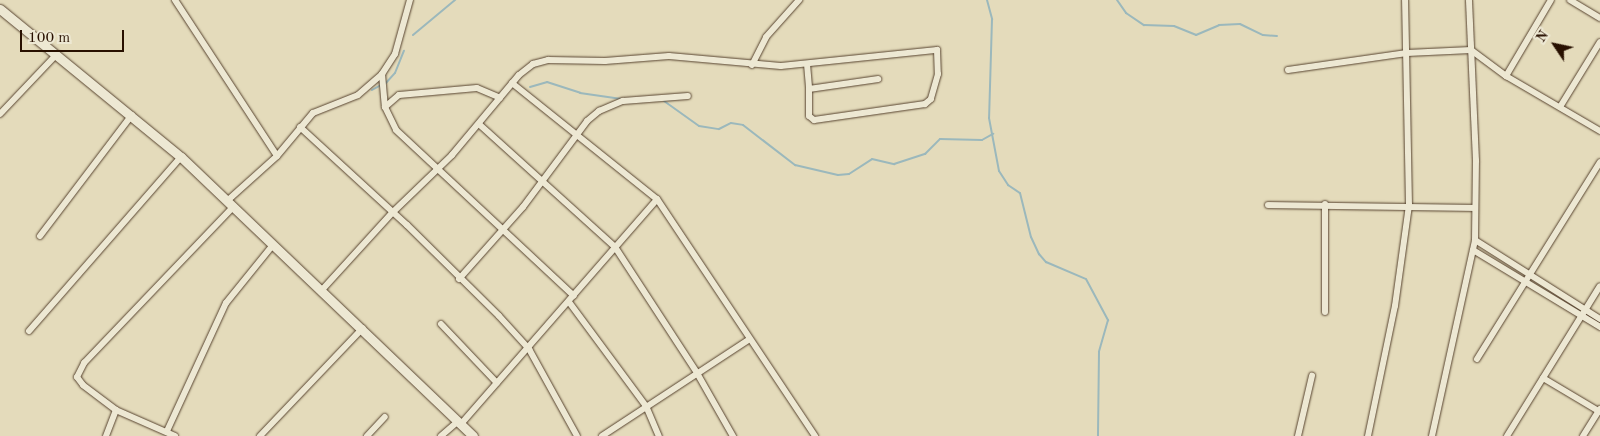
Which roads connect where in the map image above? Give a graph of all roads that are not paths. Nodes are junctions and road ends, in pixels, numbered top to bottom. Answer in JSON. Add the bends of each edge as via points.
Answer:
{"nodes":[{"id":1,"x":174,"y":0,"type":"edge"},
{"id":2,"x":410,"y":0,"type":"edge"},
{"id":3,"x":799,"y":0,"type":"edge"},
{"id":4,"x":1405,"y":0,"type":"edge"},
{"id":5,"x":1469,"y":0,"type":"edge"},
{"id":6,"x":1551,"y":0,"type":"edge"},
{"id":7,"x":1570,"y":0,"type":"edge"},
{"id":8,"x":0,"y":10,"type":"edge"},
{"id":9,"x":1600,"y":18,"type":"edge"},
{"id":10,"x":1600,"y":42,"type":"edge"},
{"id":11,"x":1471,"y":50,"type":"junction"},
{"id":12,"x":1407,"y":53,"type":"junction"},
{"id":13,"x":56,"y":55,"type":"junction"},
{"id":14,"x":807,"y":64,"type":"junction"},
{"id":15,"x":752,"y":65,"type":"junction"},
{"id":16,"x":1288,"y":70,"type":"dead end"},
{"id":17,"x":382,"y":74,"type":"junction"},
{"id":18,"x":1506,"y":76,"type":"junction"},
{"id":19,"x":878,"y":79,"type":"dead end"},
{"id":20,"x":512,"y":83,"type":"junction"},
{"id":21,"x":809,"y":90,"type":"junction"},
{"id":22,"x":688,"y":96,"type":"dead end"},
{"id":23,"x":500,"y":98,"type":"junction"},
{"id":24,"x":385,"y":107,"type":"junction"},
{"id":25,"x":1560,"y":108,"type":"junction"},
{"id":26,"x":0,"y":114,"type":"edge"},
{"id":27,"x":132,"y":115,"type":"junction"},
{"id":28,"x":480,"y":125,"type":"junction"},
{"id":29,"x":300,"y":127,"type":"junction"},
{"id":30,"x":1600,"y":131,"type":"edge"},
{"id":31,"x":578,"y":134,"type":"junction"},
{"id":32,"x":277,"y":156,"type":"junction"},
{"id":33,"x":181,"y":157,"type":"junction"},
{"id":34,"x":1600,"y":162,"type":"edge"},
{"id":35,"x":438,"y":170,"type":"junction"},
{"id":36,"x":543,"y":182,"type":"junction"},
{"id":37,"x":657,"y":199,"type":"junction"},
{"id":38,"x":230,"y":204,"type":"junction"},
{"id":39,"x":1325,"y":204,"type":"junction"},
{"id":40,"x":1268,"y":205,"type":"dead end"},
{"id":41,"x":1409,"y":205,"type":"junction"},
{"id":42,"x":1475,"y":208,"type":"junction"},
{"id":43,"x":393,"y":212,"type":"junction"},
{"id":44,"x":503,"y":230,"type":"junction"},
{"id":45,"x":40,"y":236,"type":"dead end"},
{"id":46,"x":1474,"y":240,"type":"junction"},
{"id":47,"x":273,"y":246,"type":"junction"},
{"id":48,"x":615,"y":247,"type":"junction"},
{"id":49,"x":1473,"y":250,"type":"junction"},
{"id":50,"x":1529,"y":278,"type":"junction"},
{"id":51,"x":459,"y":279,"type":"junction"},
{"id":52,"x":1600,"y":286,"type":"edge"},
{"id":53,"x":321,"y":291,"type":"junction"},
{"id":54,"x":574,"y":296,"type":"junction"},
{"id":55,"x":569,"y":302,"type":"junction"},
{"id":56,"x":1325,"y":312,"type":"dead end"},
{"id":57,"x":1583,"y":313,"type":"junction"},
{"id":58,"x":1600,"y":319,"type":"edge"},
{"id":59,"x":441,"y":324,"type":"dead end"},
{"id":60,"x":1600,"y":327,"type":"edge"},
{"id":61,"x":363,"y":328,"type":"junction"},
{"id":62,"x":29,"y":331,"type":"dead end"},
{"id":63,"x":748,"y":340,"type":"junction"},
{"id":64,"x":528,"y":349,"type":"junction"},
{"id":65,"x":1477,"y":359,"type":"dead end"},
{"id":66,"x":697,"y":373,"type":"junction"},
{"id":67,"x":1312,"y":376,"type":"dead end"},
{"id":68,"x":1543,"y":378,"type":"junction"},
{"id":69,"x":497,"y":382,"type":"junction"},
{"id":70,"x":646,"y":406,"type":"junction"},
{"id":71,"x":116,"y":410,"type":"junction"},
{"id":72,"x":1600,"y":411,"type":"edge"},
{"id":73,"x":385,"y":417,"type":"dead end"},
{"id":74,"x":459,"y":422,"type":"junction"},
{"id":75,"x":167,"y":431,"type":"junction"},
{"id":76,"x":106,"y":436,"type":"edge"},
{"id":77,"x":175,"y":436,"type":"edge"},
{"id":78,"x":260,"y":436,"type":"edge"},
{"id":79,"x":367,"y":436,"type":"edge"},
{"id":80,"x":441,"y":436,"type":"edge"},
{"id":81,"x":473,"y":436,"type":"edge"},
{"id":82,"x":577,"y":436,"type":"edge"},
{"id":83,"x":602,"y":436,"type":"edge"},
{"id":84,"x":659,"y":436,"type":"edge"},
{"id":85,"x":733,"y":436,"type":"edge"},
{"id":86,"x":815,"y":436,"type":"edge"},
{"id":87,"x":1298,"y":436,"type":"edge"},
{"id":88,"x":1368,"y":436,"type":"edge"},
{"id":89,"x":1432,"y":436,"type":"edge"},
{"id":90,"x":1507,"y":436,"type":"edge"},
{"id":91,"x":1583,"y":436,"type":"edge"}],
"edges":[{"from":1,"to":32,"type":"street"},
{"from":2,"to":17,"type":"street","via":[[395,54]]},
{"from":3,"to":15,"type":"street","via":[[766,37]]},
{"from":4,"to":12,"type":"street"},
{"from":5,"to":11,"type":"street"},
{"from":6,"to":18,"type":"street"},
{"from":7,"to":9,"type":"street"},
{"from":8,"to":13,"type":"street"},
{"from":10,"to":25,"type":"street"},
{"from":11,"to":12,"type":"street"},
{"from":11,"to":18,"type":"street"},
{"from":11,"to":42,"type":"street","via":[[1475,101]]},
{"from":12,"to":16,"type":"street"},
{"from":12,"to":41,"type":"street"},
{"from":13,"to":26,"type":"street"},
{"from":13,"to":27,"type":"street"},
{"from":14,"to":15,"type":"street"},
{"from":14,"to":21,"type":"street"},
{"from":14,"to":21,"type":"street","via":[[937,50],[938,55],[938,74],[931,99],[920,106],[812,120],[809,116]]},
{"from":15,"to":20,"type":"street","via":[[669,56],[605,61],[548,60],[526,68]]},
{"from":17,"to":24,"type":"street"},
{"from":17,"to":29,"type":"street","via":[[358,95],[313,113]]},
{"from":18,"to":25,"type":"street"},
{"from":19,"to":21,"type":"street"},
{"from":20,"to":23,"type":"street"},
{"from":20,"to":31,"type":"street"},
{"from":22,"to":31,"type":"street","via":[[652,97],[609,105],[587,121]]},
{"from":23,"to":24,"type":"street","via":[[477,88],[399,95]]},
{"from":23,"to":28,"type":"street"},
{"from":24,"to":35,"type":"street","via":[[396,130]]},
{"from":25,"to":30,"type":"street"},
{"from":27,"to":33,"type":"street"},
{"from":27,"to":45,"type":"street"},
{"from":28,"to":35,"type":"street"},
{"from":28,"to":36,"type":"street"},
{"from":29,"to":32,"type":"street"},
{"from":29,"to":43,"type":"street"},
{"from":31,"to":36,"type":"street"},
{"from":31,"to":37,"type":"street"},
{"from":32,"to":38,"type":"street"},
{"from":33,"to":38,"type":"street"},
{"from":33,"to":62,"type":"street"},
{"from":34,"to":50,"type":"street"},
{"from":35,"to":43,"type":"street"},
{"from":35,"to":44,"type":"street"},
{"from":36,"to":44,"type":"street"},
{"from":36,"to":48,"type":"street"},
{"from":37,"to":48,"type":"street"},
{"from":37,"to":63,"type":"street"},
{"from":38,"to":47,"type":"street"},
{"from":38,"to":71,"type":"street","via":[[79,370],[79,381]]},
{"from":39,"to":40,"type":"street"},
{"from":39,"to":41,"type":"street"},
{"from":39,"to":56,"type":"street"},
{"from":41,"to":42,"type":"street"},
{"from":41,"to":88,"type":"street","via":[[1395,306]]},
{"from":42,"to":46,"type":"street"},
{"from":43,"to":51,"type":"street"},
{"from":43,"to":53,"type":"street"},
{"from":44,"to":51,"type":"street"},
{"from":44,"to":54,"type":"street"},
{"from":46,"to":49,"type":"street"},
{"from":46,"to":50,"type":"street"},
{"from":47,"to":53,"type":"street"},
{"from":47,"to":75,"type":"street","via":[[226,303]]},
{"from":48,"to":54,"type":"street"},
{"from":48,"to":66,"type":"street"},
{"from":49,"to":50,"type":"street"},
{"from":49,"to":89,"type":"street"},
{"from":50,"to":57,"type":"street"},
{"from":50,"to":65,"type":"street"},
{"from":51,"to":64,"type":"street","via":[[499,316]]},
{"from":52,"to":57,"type":"street"},
{"from":53,"to":61,"type":"street"},
{"from":54,"to":55,"type":"street"},
{"from":55,"to":64,"type":"street"},
{"from":55,"to":70,"type":"street"},
{"from":57,"to":58,"type":"street"},
{"from":57,"to":60,"type":"street"},
{"from":57,"to":68,"type":"street"},
{"from":59,"to":69,"type":"street"},
{"from":61,"to":74,"type":"street"},
{"from":61,"to":78,"type":"street"},
{"from":63,"to":66,"type":"street"},
{"from":63,"to":86,"type":"street"},
{"from":64,"to":69,"type":"street"},
{"from":64,"to":82,"type":"street"},
{"from":66,"to":70,"type":"street"},
{"from":66,"to":85,"type":"street"},
{"from":67,"to":87,"type":"street"},
{"from":68,"to":72,"type":"street"},
{"from":68,"to":90,"type":"street"},
{"from":69,"to":74,"type":"street"},
{"from":70,"to":83,"type":"street"},
{"from":70,"to":84,"type":"street"},
{"from":71,"to":75,"type":"street"},
{"from":71,"to":76,"type":"street"},
{"from":72,"to":91,"type":"street"},
{"from":73,"to":79,"type":"street"},
{"from":74,"to":80,"type":"street"},
{"from":74,"to":81,"type":"street"},
{"from":75,"to":77,"type":"street"}]}
